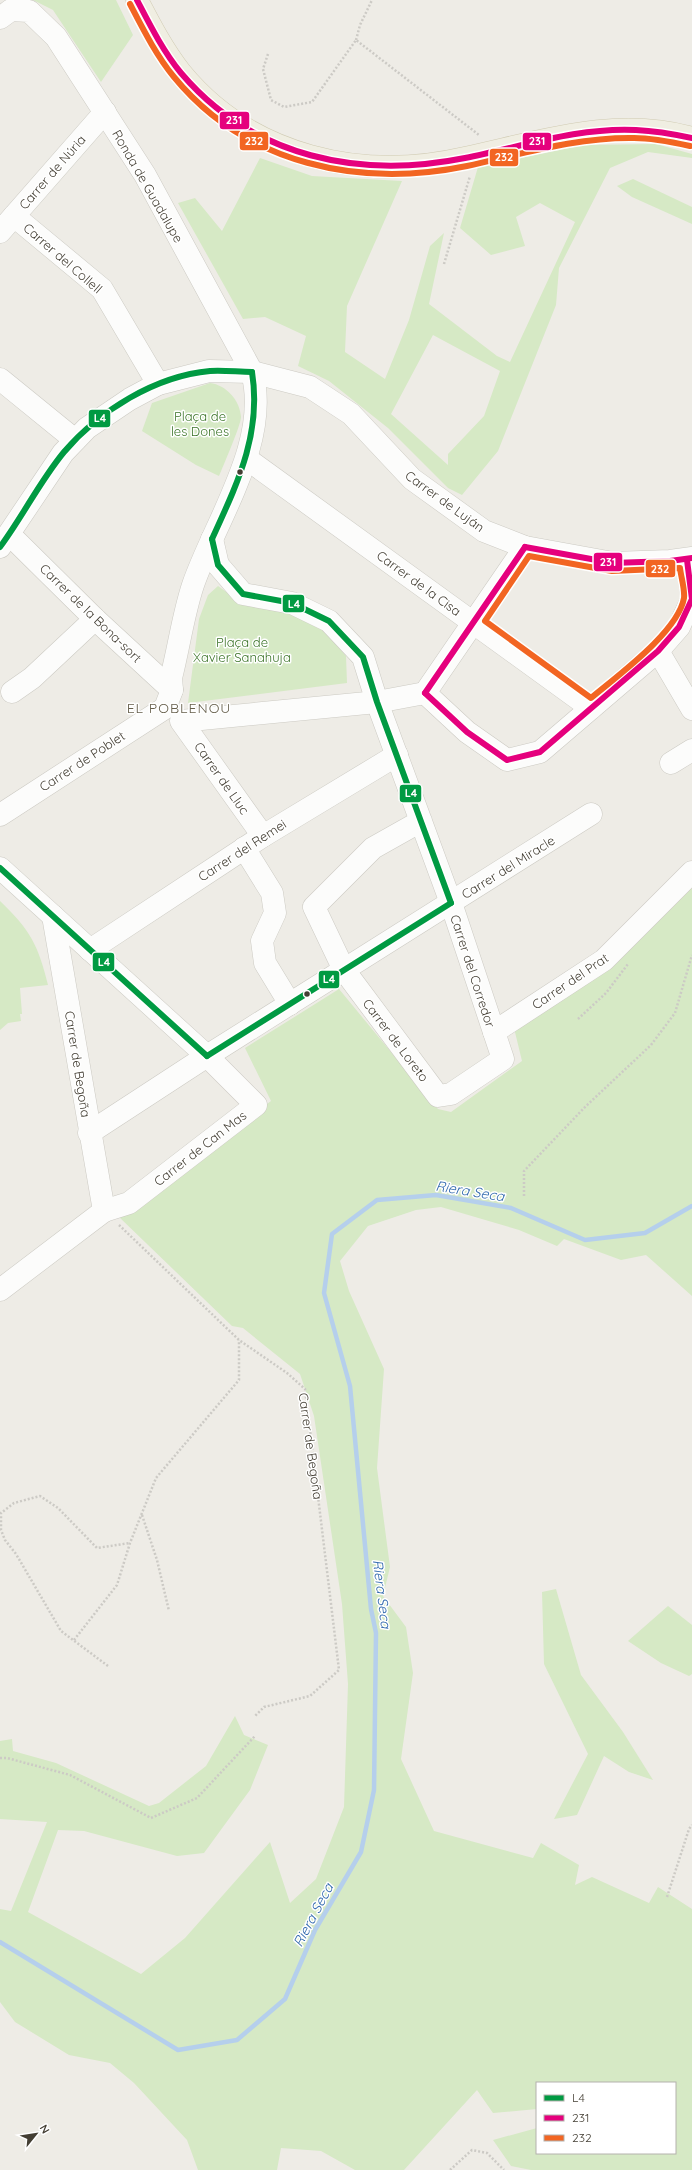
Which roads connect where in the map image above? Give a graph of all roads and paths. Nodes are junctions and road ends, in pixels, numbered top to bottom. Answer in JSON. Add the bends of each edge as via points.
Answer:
{"nodes":[{"id":1,"x":137,"y":0,"type":"edge"},
{"id":2,"x":372,"y":0,"type":"edge"},
{"id":3,"x":0,"y":18,"type":"edge"},
{"id":4,"x":356,"y":40,"type":"junction"},
{"id":5,"x":268,"y":54,"type":"dead end"},
{"id":6,"x":104,"y":112,"type":"junction"},
{"id":7,"x":692,"y":138,"type":"edge"},
{"id":8,"x":485,"y":154,"type":"junction"},
{"id":9,"x":7,"y":224,"type":"edge"},
{"id":10,"x":444,"y":264,"type":"dead end"},
{"id":11,"x":252,"y":372,"type":"junction"},
{"id":12,"x":0,"y":379,"type":"edge"},
{"id":13,"x":158,"y":384,"type":"junction"},
{"id":14,"x":74,"y":440,"type":"junction"},
{"id":15,"x":247,"y":459,"type":"junction"},
{"id":16,"x":212,"y":539,"type":"junction"},
{"id":17,"x":5,"y":541,"type":"edge"},
{"id":18,"x":525,"y":547,"type":"junction"},
{"id":19,"x":689,"y":559,"type":"edge"},
{"id":20,"x":95,"y":619,"type":"junction"},
{"id":21,"x":474,"y":623,"type":"junction"},
{"id":22,"x":658,"y":651,"type":"junction"},
{"id":23,"x":12,"y":692,"type":"dead end"},
{"id":24,"x":425,"y":693,"type":"junction"},
{"id":25,"x":377,"y":702,"type":"junction"},
{"id":26,"x":173,"y":707,"type":"junction"},
{"id":27,"x":591,"y":708,"type":"junction"},
{"id":28,"x":692,"y":709,"type":"edge"},
{"id":29,"x":692,"y":750,"type":"edge"},
{"id":30,"x":396,"y":755,"type":"junction"},
{"id":31,"x":671,"y":763,"type":"dead end"},
{"id":32,"x":591,"y":814,"type":"dead end"},
{"id":33,"x":0,"y":815,"type":"edge"},
{"id":34,"x":421,"y":821,"type":"junction"},
{"id":35,"x":263,"y":836,"type":"junction"},
{"id":36,"x":244,"y":848,"type":"junction"},
{"id":37,"x":0,"y":868,"type":"edge"},
{"id":38,"x":692,"y":872,"type":"edge"},
{"id":39,"x":451,"y":903,"type":"junction"},
{"id":40,"x":53,"y":916,"type":"junction"},
{"id":41,"x":90,"y":950,"type":"junction"},
{"id":42,"x":692,"y":955,"type":"edge"},
{"id":43,"x":344,"y":970,"type":"junction"},
{"id":44,"x":290,"y":1004,"type":"junction"},
{"id":45,"x":494,"y":1032,"type":"junction"},
{"id":46,"x":207,"y":1056,"type":"junction"},
{"id":47,"x":503,"y":1059,"type":"joint"},
{"id":48,"x":89,"y":1133,"type":"junction"},
{"id":49,"x":524,"y":1196,"type":"dead end"},
{"id":50,"x":104,"y":1211,"type":"junction"},
{"id":51,"x":0,"y":1290,"type":"edge"},
{"id":52,"x":239,"y":1340,"type":"junction"},
{"id":53,"x":142,"y":1514,"type":"junction"},
{"id":54,"x":130,"y":1542,"type":"junction"},
{"id":55,"x":169,"y":1611,"type":"dead end"},
{"id":56,"x":74,"y":1640,"type":"junction"},
{"id":57,"x":108,"y":1666,"type":"dead end"},
{"id":58,"x":254,"y":1717,"type":"dead end"},
{"id":59,"x":255,"y":1736,"type":"dead end"},
{"id":60,"x":0,"y":1758,"type":"edge"},
{"id":61,"x":692,"y":1825,"type":"edge"},
{"id":62,"x":667,"y":1897,"type":"dead end"},
{"id":63,"x":450,"y":2170,"type":"edge"},
{"id":64,"x":504,"y":2170,"type":"edge"}],
"edges":[{"from":1,"to":8,"type":"main road","via":[[167,53],[194,87],[221,112],[270,142],[321,160],[375,167],[435,164]]},
{"from":2,"to":4,"type":"path"},
{"from":3,"to":6,"type":"street","name":"Ronda de Guadalupe","via":[[11,10],[30,11],[56,37]]},
{"from":4,"to":5,"type":"path","via":[[312,102],[284,107],[271,100],[263,69]]},
{"from":4,"to":8,"type":"path","via":[[473,129]]},
{"from":6,"to":9,"type":"street","name":"Carrer de Núria"},
{"from":6,"to":11,"type":"street","name":"Ronda de Guadalupe","via":[[145,175]]},
{"from":7,"to":8,"type":"main road","via":[[658,132],[612,129],[541,140]]},
{"from":8,"to":10,"type":"path"},
{"from":9,"to":13,"type":"street","name":"Carrer del Collell","via":[[102,289]]},
{"from":11,"to":13,"type":"street","name":"Carrer de Luján","via":[[209,372]]},
{"from":11,"to":15,"type":"street","name":"Ronda de Guadalupe","via":[[256,402]]},
{"from":11,"to":18,"type":"street","name":"Carrer de Luján","via":[[310,387],[351,414],[412,479],[484,531]]},
{"from":12,"to":14,"type":"street"},
{"from":13,"to":14,"type":"street","name":"Carrer de Luján","via":[[130,399],[87,428]]},
{"from":14,"to":17,"type":"street","name":"Carrer de Luján"},
{"from":15,"to":16,"type":"street","name":"Ronda de Guadalupe"},
{"from":15,"to":21,"type":"street","name":"Carrer de la Cisa"},
{"from":16,"to":25,"type":"street","via":[[218,565],[243,594],[292,603],[329,621],[363,657]]},
{"from":16,"to":26,"type":"street","name":"Ronda de Guadalupe","via":[[193,586],[172,678]]},
{"from":17,"to":20,"type":"street","name":"Carrer de la Bona-sort"},
{"from":18,"to":19,"type":"street","name":"Carrer de Luján","via":[[613,563]]},
{"from":18,"to":21,"type":"street"},
{"from":19,"to":22,"type":"street","via":[[692,599],[679,627]]},
{"from":20,"to":23,"type":"street","via":[[32,678]]},
{"from":20,"to":26,"type":"street","name":"Carrer de la Bona-sort"},
{"from":21,"to":24,"type":"street"},
{"from":21,"to":27,"type":"street","name":"Carrer de la Cisa"},
{"from":22,"to":27,"type":"street"},
{"from":22,"to":28,"type":"street"},
{"from":24,"to":25,"type":"street"},
{"from":24,"to":27,"type":"street","via":[[468,732],[506,760],[540,752]]},
{"from":25,"to":26,"type":"street"},
{"from":25,"to":30,"type":"street","name":"Carrer del Corredor"},
{"from":26,"to":33,"type":"street","name":"Carrer de Poblet"},
{"from":26,"to":35,"type":"street","name":"Carrer de Lluc"},
{"from":29,"to":31,"type":"street"},
{"from":30,"to":34,"type":"street","name":"Carrer del Corredor"},
{"from":30,"to":35,"type":"street","name":"Carrer del Remei"},
{"from":32,"to":39,"type":"street","name":"Carrer del Miracle"},
{"from":34,"to":39,"type":"street","name":"Carrer del Corredor"},
{"from":34,"to":43,"type":"street","name":"Carrer de Loreto","via":[[373,848],[314,908]]},
{"from":35,"to":36,"type":"street","name":"Carrer del Remei"},
{"from":36,"to":41,"type":"street","name":"Carrer del Remei"},
{"from":36,"to":44,"type":"street","via":[[272,893],[275,913],[262,941],[265,963]]},
{"from":37,"to":40,"type":"street"},
{"from":38,"to":45,"type":"street","name":"Carrer del Prat","via":[[604,960]]},
{"from":39,"to":43,"type":"street","name":"Carrer del Miracle"},
{"from":39,"to":45,"type":"street","name":"Carrer del Corredor"},
{"from":40,"to":41,"type":"street"},
{"from":40,"to":48,"type":"street","name":"Carrer de Begoña"},
{"from":41,"to":46,"type":"street"},
{"from":42,"to":49,"type":"path","via":[[675,1013],[651,1045],[585,1107],[524,1171]]},
{"from":43,"to":44,"type":"street","name":"Carrer del Miracle"},
{"from":43,"to":47,"type":"street","name":"Carrer de Loreto","via":[[438,1096],[451,1094]]},
{"from":44,"to":46,"type":"street","name":"Carrer del Miracle"},
{"from":45,"to":47,"type":"street","name":"Carrer del Corredor"},
{"from":46,"to":48,"type":"street","name":"Carrer del Miracle"},
{"from":46,"to":50,"type":"street","name":"Carrer de Can Mas","via":[[256,1105],[129,1203]]},
{"from":48,"to":50,"type":"street","name":"Carrer de Begoña"},
{"from":50,"to":51,"type":"street"},
{"from":50,"to":52,"type":"path","name":"Carrer de Begoña"},
{"from":52,"to":53,"type":"path","via":[[239,1380],[156,1478]]},
{"from":52,"to":58,"type":"path","name":"Carrer de Begoña","via":[[287,1373],[305,1389],[340,1670],[310,1696],[264,1707]]},
{"from":53,"to":54,"type":"path"},
{"from":53,"to":55,"type":"path","via":[[157,1560]]},
{"from":54,"to":56,"type":"path","via":[[117,1585]]},
{"from":54,"to":56,"type":"path","via":[[97,1548],[58,1508],[40,1496],[14,1503],[1,1513],[1,1530],[5,1540],[16,1554],[61,1631]]},
{"from":56,"to":57,"type":"path"},
{"from":59,"to":60,"type":"path","via":[[197,1798],[151,1818],[70,1775]]},
{"from":61,"to":62,"type":"path","via":[[688,1829]]},
{"from":63,"to":64,"type":"path","via":[[472,2150],[487,2153]]}]}
